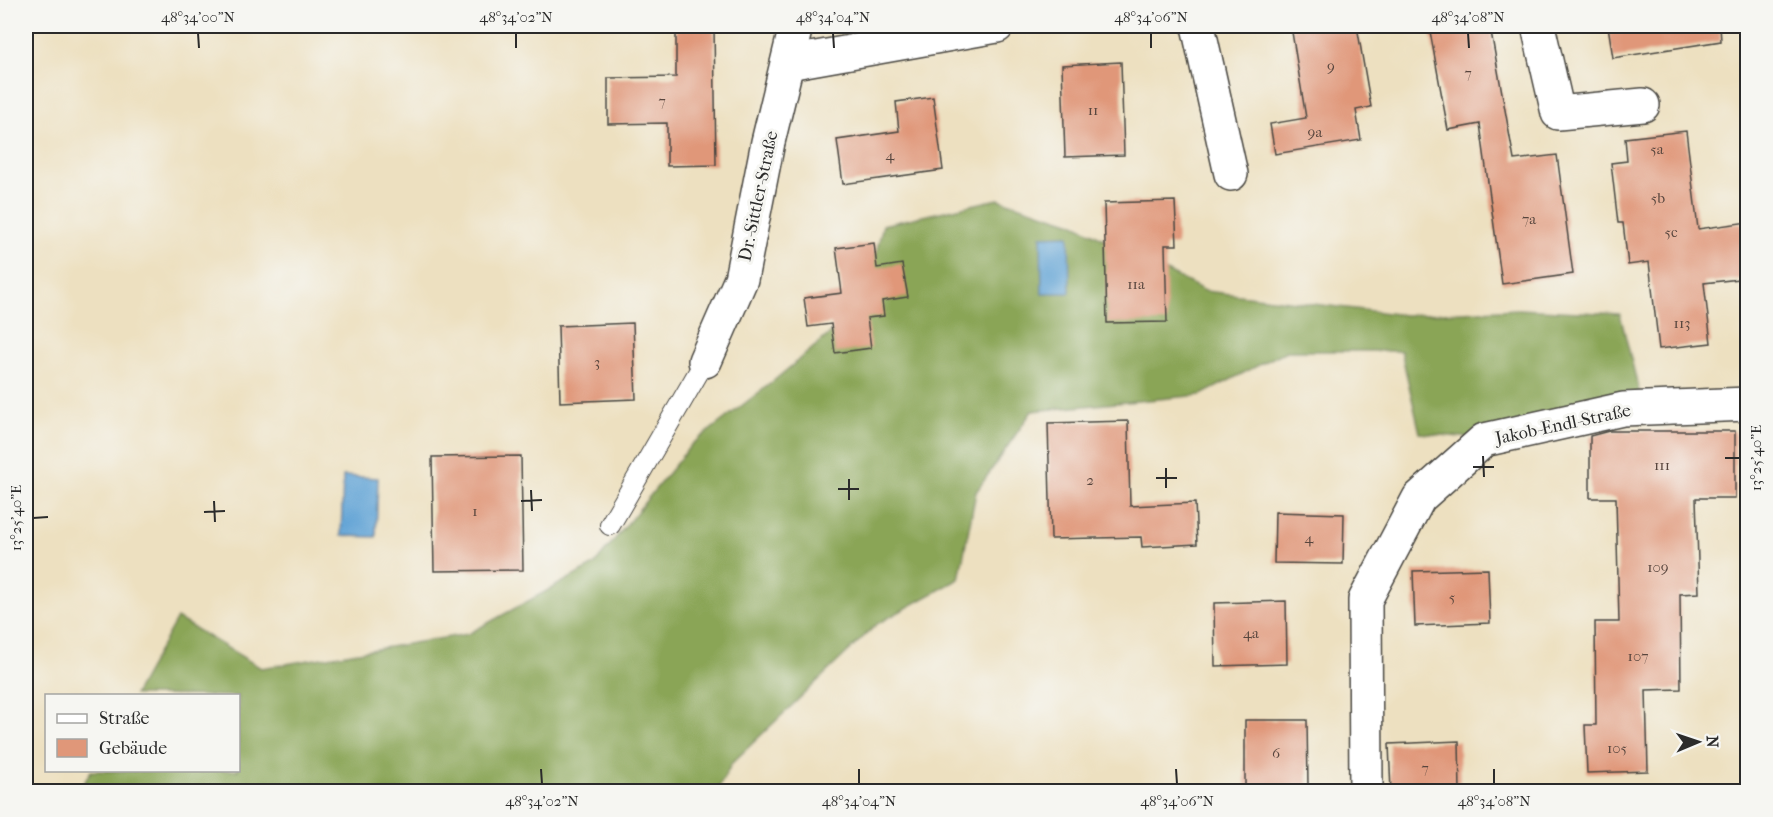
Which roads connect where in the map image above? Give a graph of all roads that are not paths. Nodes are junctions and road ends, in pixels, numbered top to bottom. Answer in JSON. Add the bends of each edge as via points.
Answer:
{"nodes":[{"id":1,"x":796,"y":26,"type":"edge"},
{"id":2,"x":997,"y":26,"type":"edge"},
{"id":3,"x":1198,"y":26,"type":"edge"},
{"id":4,"x":1538,"y":26,"type":"edge"},
{"id":5,"x":788,"y":63,"type":"junction"},
{"id":6,"x":1643,"y":105,"type":"dead end"},
{"id":7,"x":1231,"y":174,"type":"dead end"},
{"id":8,"x":705,"y":361,"type":"joint"},
{"id":9,"x":1748,"y":404,"type":"edge"},
{"id":10,"x":610,"y":525,"type":"dead end"},
{"id":11,"x":1366,"y":792,"type":"edge"}],
"edges":[{"from":1,"to":5,"type":"street","name":"Dr.-Sittler-Straße"},
{"from":2,"to":5,"type":"street"},
{"from":3,"to":7,"type":"street"},
{"from":4,"to":6,"type":"street","via":[[1558,113]]},
{"from":5,"to":8,"type":"street","name":"Dr.-Sittler-Straße","via":[[741,279]]},
{"from":8,"to":10,"type":"lane"},
{"from":9,"to":11,"type":"street","name":"Jakob-Endl-Straße","via":[[1623,409],[1484,440],[1419,498],[1365,600]]}]}
